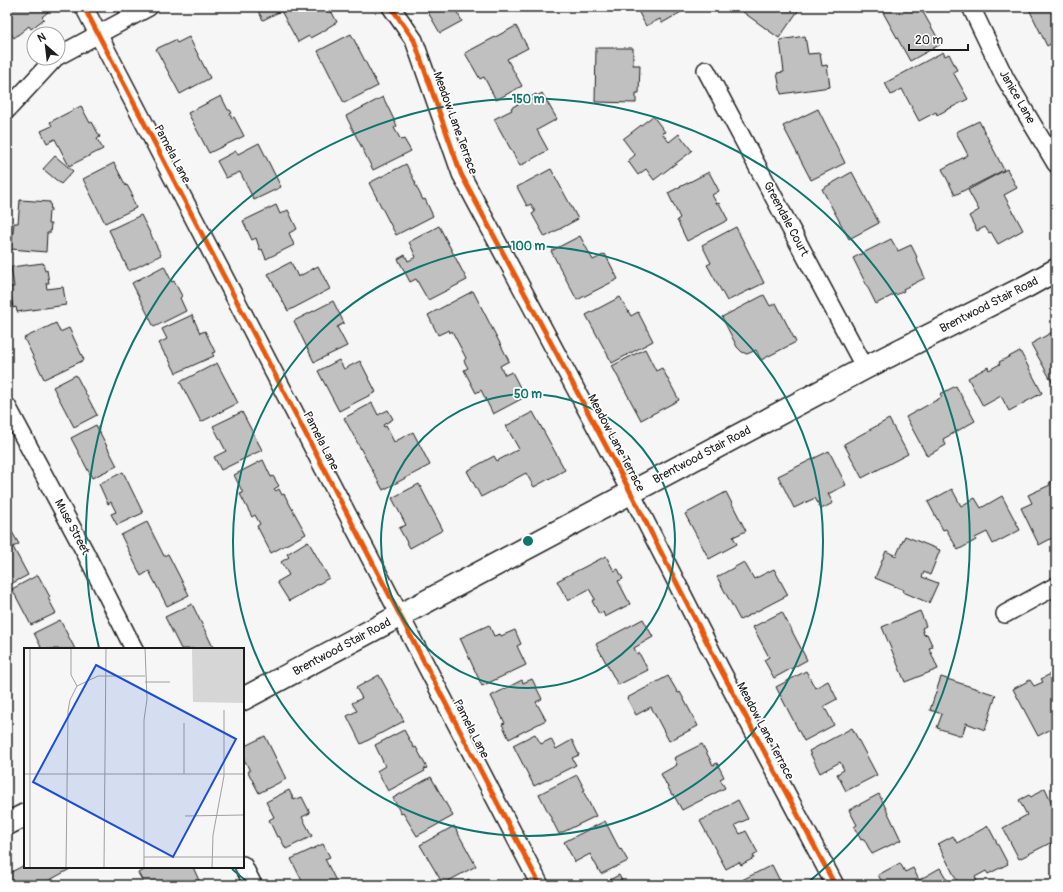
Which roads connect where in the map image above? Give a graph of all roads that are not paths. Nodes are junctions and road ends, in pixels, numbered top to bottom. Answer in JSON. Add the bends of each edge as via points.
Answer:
{"nodes":[{"id":1,"x":84,"y":7,"type":"edge"},
{"id":2,"x":149,"y":7,"type":"edge"},
{"id":3,"x":391,"y":7,"type":"edge"},
{"id":4,"x":971,"y":7,"type":"edge"},
{"id":5,"x":98,"y":34,"type":"junction"},
{"id":6,"x":66,"y":52,"type":"edge"},
{"id":7,"x":48,"y":66,"type":"edge"},
{"id":8,"x":706,"y":70,"type":"dead end"},
{"id":9,"x":7,"y":110,"type":"edge"},
{"id":10,"x":1056,"y":164,"type":"edge"},
{"id":11,"x":1056,"y":270,"type":"edge"},
{"id":12,"x":865,"y":368,"type":"junction"},
{"id":13,"x":7,"y":406,"type":"edge"},
{"id":14,"x":631,"y":493,"type":"junction"},
{"id":15,"x":1056,"y":586,"type":"edge"},
{"id":16,"x":1005,"y":614,"type":"dead end"},
{"id":17,"x":400,"y":615,"type":"junction"},
{"id":18,"x":133,"y":648,"type":"edge"},
{"id":19,"x":244,"y":698,"type":"edge"},
{"id":20,"x":24,"y":816,"type":"edge"},
{"id":21,"x":7,"y":824,"type":"edge"},
{"id":22,"x":244,"y":867,"type":"edge"},
{"id":23,"x":253,"y":885,"type":"edge"},
{"id":24,"x":540,"y":885,"type":"edge"},
{"id":25,"x":835,"y":885,"type":"edge"}],
"edges":[{"from":1,"to":5,"type":"street","name":"Pamela Lane"},
{"from":2,"to":5,"type":"street"},
{"from":3,"to":14,"type":"street","name":"Meadow Lane Terrace","via":[[414,40],[461,174]]},
{"from":4,"to":10,"type":"street","name":"Janice Lane","via":[[1005,78]]},
{"from":5,"to":6,"type":"street"},
{"from":5,"to":17,"type":"street","name":"Pamela Lane"},
{"from":7,"to":9,"type":"street"},
{"from":8,"to":12,"type":"street","name":"Greendale Court"},
{"from":11,"to":12,"type":"main road","name":"Brentwood Stair Road"},
{"from":12,"to":14,"type":"main road","name":"Brentwood Stair Road"},
{"from":13,"to":18,"type":"street","name":"Muse Street"},
{"from":14,"to":17,"type":"main road","name":"Brentwood Stair Road"},
{"from":14,"to":25,"type":"street","name":"Meadow Lane Terrace"},
{"from":15,"to":16,"type":"street"},
{"from":17,"to":19,"type":"main road","name":"Brentwood Stair Road"},
{"from":17,"to":24,"type":"street","name":"Pamela Lane"},
{"from":20,"to":21,"type":"main road"},
{"from":22,"to":23,"type":"street"}]}
